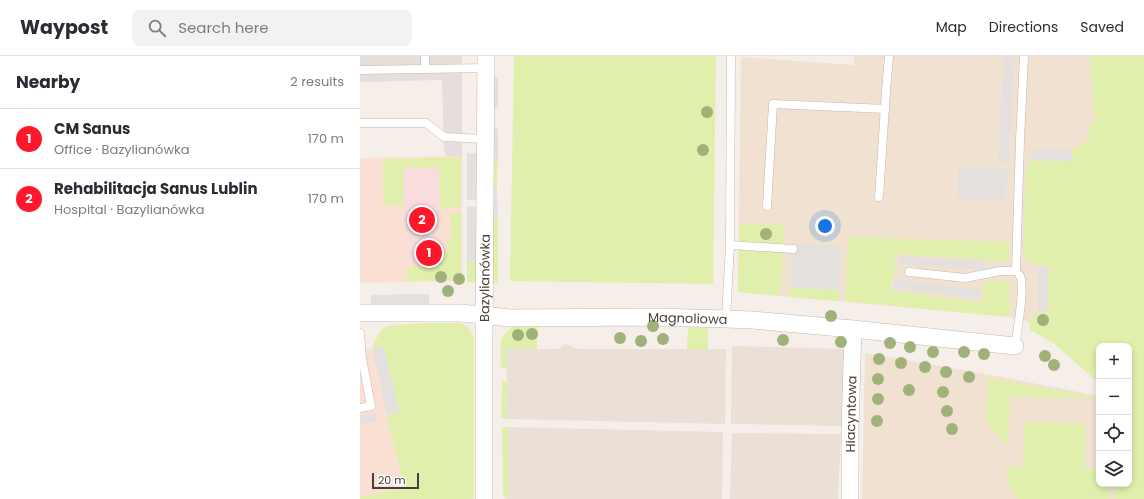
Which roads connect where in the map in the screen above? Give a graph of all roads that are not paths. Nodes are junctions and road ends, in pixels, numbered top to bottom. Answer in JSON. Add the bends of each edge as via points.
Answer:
{"nodes":[{"id":1,"x":425,"y":56,"type":"edge"},
{"id":2,"x":731,"y":56,"type":"edge"},
{"id":3,"x":889,"y":56,"type":"edge"},
{"id":4,"x":1024,"y":56,"type":"edge"},
{"id":5,"x":486,"y":62,"type":"edge"},
{"id":6,"x":425,"y":69,"type":"junction"},
{"id":7,"x":360,"y":70,"type":"edge"},
{"id":8,"x":885,"y":108,"type":"junction"},
{"id":9,"x":360,"y":123,"type":"edge"},
{"id":10,"x":485,"y":139,"type":"junction"},
{"id":11,"x":879,"y":197,"type":"dead end"},
{"id":12,"x":767,"y":206,"type":"dead end"},
{"id":13,"x":730,"y":245,"type":"junction"},
{"id":14,"x":793,"y":249,"type":"dead end"},
{"id":15,"x":1016,"y":271,"type":"junction"},
{"id":16,"x":909,"y":272,"type":"dead end"},
{"id":17,"x":360,"y":313,"type":"edge"},
{"id":18,"x":484,"y":315,"type":"junction"},
{"id":19,"x":726,"y":319,"type":"junction"},
{"id":20,"x":853,"y":329,"type":"junction"},
{"id":21,"x":360,"y":334,"type":"edge"},
{"id":22,"x":1015,"y":346,"type":"joint"},
{"id":23,"x":361,"y":358,"type":"edge"},
{"id":24,"x":360,"y":408,"type":"edge"},
{"id":25,"x":484,"y":499,"type":"edge"},
{"id":26,"x":850,"y":499,"type":"edge"}],
"edges":[{"from":1,"to":6,"type":"lane"},
{"from":2,"to":13,"type":"lane"},
{"from":3,"to":8,"type":"lane"},
{"from":4,"to":15,"type":"lane"},
{"from":5,"to":6,"type":"lane"},
{"from":5,"to":10,"type":"street","name":"Bazylianówka"},
{"from":6,"to":7,"type":"lane"},
{"from":8,"to":11,"type":"lane"},
{"from":8,"to":12,"type":"lane","via":[[773,104]]},
{"from":9,"to":10,"type":"lane","via":[[426,124],[444,137]]},
{"from":10,"to":18,"type":"street","name":"Bazylianówka"},
{"from":13,"to":14,"type":"lane"},
{"from":13,"to":19,"type":"lane"},
{"from":15,"to":16,"type":"lane","via":[[1000,271],[965,278]]},
{"from":15,"to":22,"type":"lane","via":[[1021,276],[1022,284]]},
{"from":17,"to":18,"type":"street","name":"Magnoliowa"},
{"from":18,"to":19,"type":"street","name":"Magnoliowa","via":[[509,318]]},
{"from":18,"to":25,"type":"street","name":"Bazylianówka"},
{"from":19,"to":20,"type":"street","name":"Magnoliowa"},
{"from":20,"to":22,"type":"street","name":"Magnoliowa"},
{"from":20,"to":26,"type":"street","name":"Hiacyntowa"},
{"from":21,"to":23,"type":"lane"},
{"from":23,"to":24,"type":"lane","via":[[371,406]]}]}
